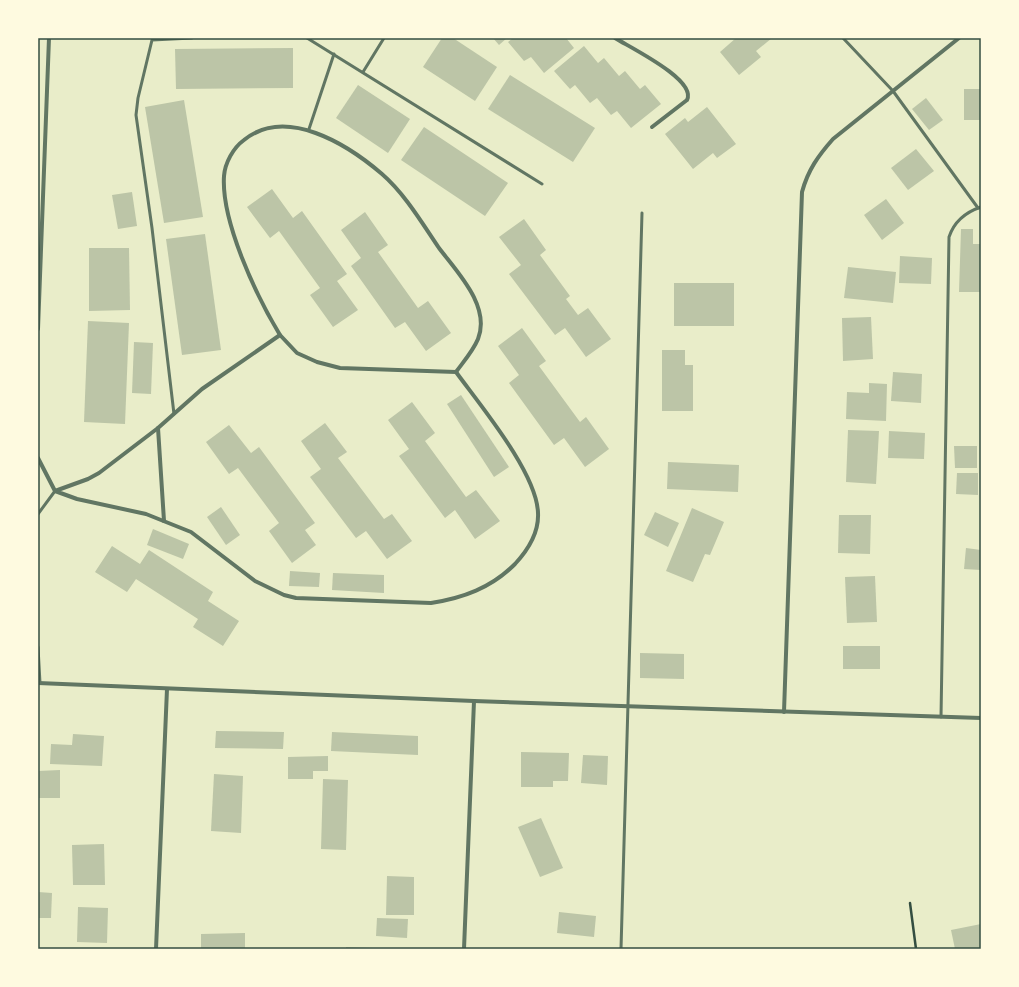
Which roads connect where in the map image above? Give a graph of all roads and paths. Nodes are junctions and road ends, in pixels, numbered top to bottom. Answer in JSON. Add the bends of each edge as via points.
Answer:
{"nodes":[{"id":1,"x":49,"y":38,"type":"edge"},
{"id":2,"x":192,"y":38,"type":"edge"},
{"id":3,"x":307,"y":38,"type":"edge"},
{"id":4,"x":384,"y":38,"type":"edge"},
{"id":5,"x":615,"y":38,"type":"edge"},
{"id":6,"x":843,"y":38,"type":"edge"},
{"id":7,"x":959,"y":38,"type":"edge"},
{"id":8,"x":334,"y":54,"type":"junction"},
{"id":9,"x":363,"y":72,"type":"junction"},
{"id":10,"x":893,"y":91,"type":"junction"},
{"id":11,"x":652,"y":127,"type":"dead end"},
{"id":12,"x":309,"y":129,"type":"junction"},
{"id":13,"x":542,"y":184,"type":"dead end"},
{"id":14,"x":980,"y":208,"type":"edge"},
{"id":15,"x":642,"y":213,"type":"dead end"},
{"id":16,"x":38,"y":219,"type":"edge"},
{"id":17,"x":43,"y":219,"type":"junction"},
{"id":18,"x":38,"y":329,"type":"edge"},
{"id":19,"x":280,"y":335,"type":"junction"},
{"id":20,"x":456,"y":372,"type":"junction"},
{"id":21,"x":174,"y":414,"type":"junction"},
{"id":22,"x":158,"y":428,"type":"junction"},
{"id":23,"x":38,"y":458,"type":"edge"},
{"id":24,"x":55,"y":491,"type":"junction"},
{"id":25,"x":38,"y":514,"type":"edge"},
{"id":26,"x":164,"y":521,"type":"junction"},
{"id":27,"x":38,"y":647,"type":"edge"},
{"id":28,"x":39,"y":683,"type":"edge"},
{"id":29,"x":166,"y":689,"type":"junction"},
{"id":30,"x":474,"y":701,"type":"junction"},
{"id":31,"x":629,"y":706,"type":"junction"},
{"id":32,"x":784,"y":712,"type":"junction"},
{"id":33,"x":942,"y":717,"type":"junction"},
{"id":34,"x":981,"y":718,"type":"edge"},
{"id":35,"x":910,"y":903,"type":"dead end"},
{"id":36,"x":156,"y":949,"type":"edge"},
{"id":37,"x":464,"y":949,"type":"edge"},
{"id":38,"x":621,"y":949,"type":"edge"},
{"id":39,"x":916,"y":949,"type":"edge"}],
"edges":[{"from":1,"to":17,"type":"street"},
{"from":2,"to":21,"type":"lane","via":[[152,40],[136,107]]},
{"from":3,"to":8,"type":"lane"},
{"from":4,"to":9,"type":"lane"},
{"from":5,"to":11,"type":"street","via":[[676,76],[688,90],[687,100]]},
{"from":6,"to":10,"type":"lane"},
{"from":7,"to":10,"type":"street"},
{"from":8,"to":9,"type":"lane"},
{"from":8,"to":12,"type":"lane"},
{"from":9,"to":13,"type":"lane"},
{"from":10,"to":14,"type":"lane"},
{"from":10,"to":32,"type":"street","via":[[833,139],[817,158],[810,168],[800,205]]},
{"from":12,"to":19,"type":"street","via":[[281,125],[258,130],[239,144],[228,162],[224,176],[228,212],[237,241],[266,310]]},
{"from":12,"to":20,"type":"street","via":[[365,161],[391,183],[470,291],[480,314],[481,326],[471,353]]},
{"from":14,"to":33,"type":"lane","via":[[958,221],[949,237]]},
{"from":15,"to":31,"type":"lane"},
{"from":16,"to":17,"type":"street"},
{"from":17,"to":18,"type":"street"},
{"from":19,"to":20,"type":"street","via":[[297,352],[317,362],[340,368]]},
{"from":19,"to":21,"type":"street","via":[[202,389]]},
{"from":20,"to":26,"type":"street","via":[[524,470],[537,500],[537,527],[523,556],[506,573],[482,589],[450,600],[431,603],[296,598],[255,581],[201,539]]},
{"from":21,"to":22,"type":"street"},
{"from":22,"to":24,"type":"street","via":[[99,473]]},
{"from":22,"to":26,"type":"street"},
{"from":23,"to":24,"type":"street"},
{"from":24,"to":25,"type":"lane"},
{"from":24,"to":26,"type":"street"},
{"from":27,"to":28,"type":"lane"},
{"from":28,"to":29,"type":"street"},
{"from":29,"to":30,"type":"street"},
{"from":29,"to":36,"type":"street"},
{"from":30,"to":31,"type":"street"},
{"from":30,"to":37,"type":"street"},
{"from":31,"to":32,"type":"street"},
{"from":31,"to":38,"type":"lane"},
{"from":32,"to":33,"type":"street"},
{"from":33,"to":34,"type":"street"},
{"from":35,"to":39,"type":"path"}]}
